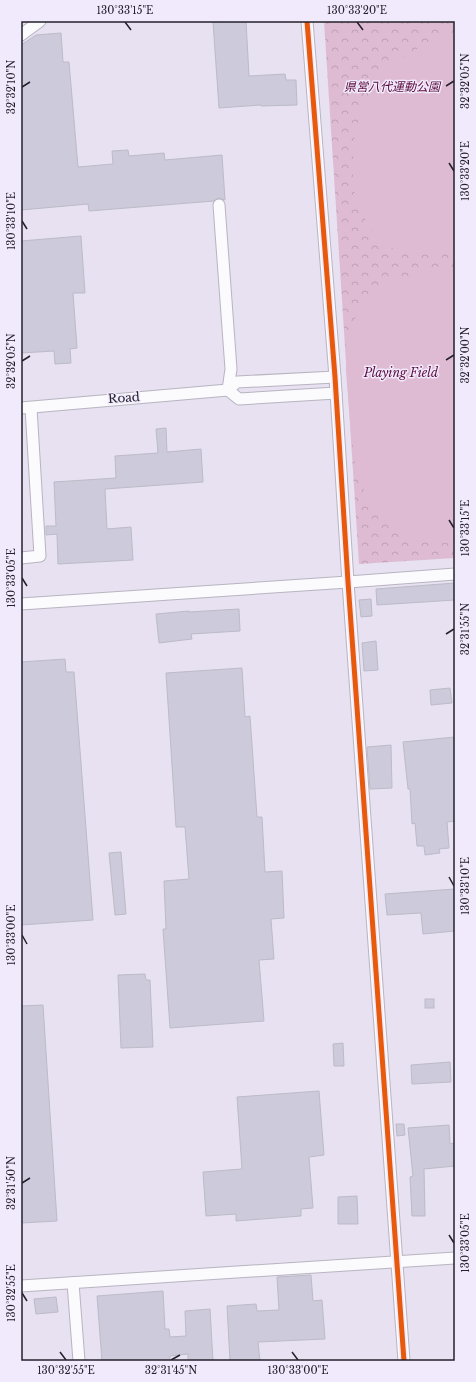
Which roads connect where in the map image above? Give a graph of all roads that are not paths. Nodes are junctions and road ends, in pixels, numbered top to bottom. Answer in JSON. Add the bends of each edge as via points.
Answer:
{"nodes":[{"id":1,"x":40,"y":21,"type":"edge"},
{"id":2,"x":307,"y":21,"type":"edge"},
{"id":3,"x":21,"y":35,"type":"edge"},
{"id":4,"x":219,"y":205,"type":"dead end"},
{"id":5,"x":335,"y":377,"type":"junction"},
{"id":6,"x":228,"y":390,"type":"junction"},
{"id":7,"x":336,"y":393,"type":"junction"},
{"id":8,"x":24,"y":407,"type":"edge"},
{"id":9,"x":21,"y":558,"type":"edge"},
{"id":10,"x":455,"y":574,"type":"edge"},
{"id":11,"x":348,"y":582,"type":"junction"},
{"id":12,"x":21,"y":604,"type":"edge"},
{"id":13,"x":455,"y":1258,"type":"edge"},
{"id":14,"x":397,"y":1262,"type":"junction"},
{"id":15,"x":73,"y":1283,"type":"junction"},
{"id":16,"x":21,"y":1286,"type":"edge"},
{"id":17,"x":79,"y":1361,"type":"edge"},
{"id":18,"x":404,"y":1361,"type":"edge"}],
"edges":[{"from":1,"to":3,"type":"street"},
{"from":2,"to":5,"type":"street"},
{"from":4,"to":6,"type":"street","via":[[231,368]]},
{"from":5,"to":6,"type":"street","via":[[237,382]]},
{"from":5,"to":7,"type":"street"},
{"from":6,"to":7,"type":"street","via":[[239,399]]},
{"from":6,"to":8,"type":"street","name":"Road"},
{"from":7,"to":11,"type":"street"},
{"from":8,"to":9,"type":"street","via":[[40,556]]},
{"from":10,"to":11,"type":"street"},
{"from":11,"to":12,"type":"street"},
{"from":11,"to":14,"type":"street"},
{"from":13,"to":14,"type":"street"},
{"from":14,"to":15,"type":"street"},
{"from":14,"to":18,"type":"street"},
{"from":15,"to":16,"type":"street"},
{"from":15,"to":17,"type":"street"}]}
